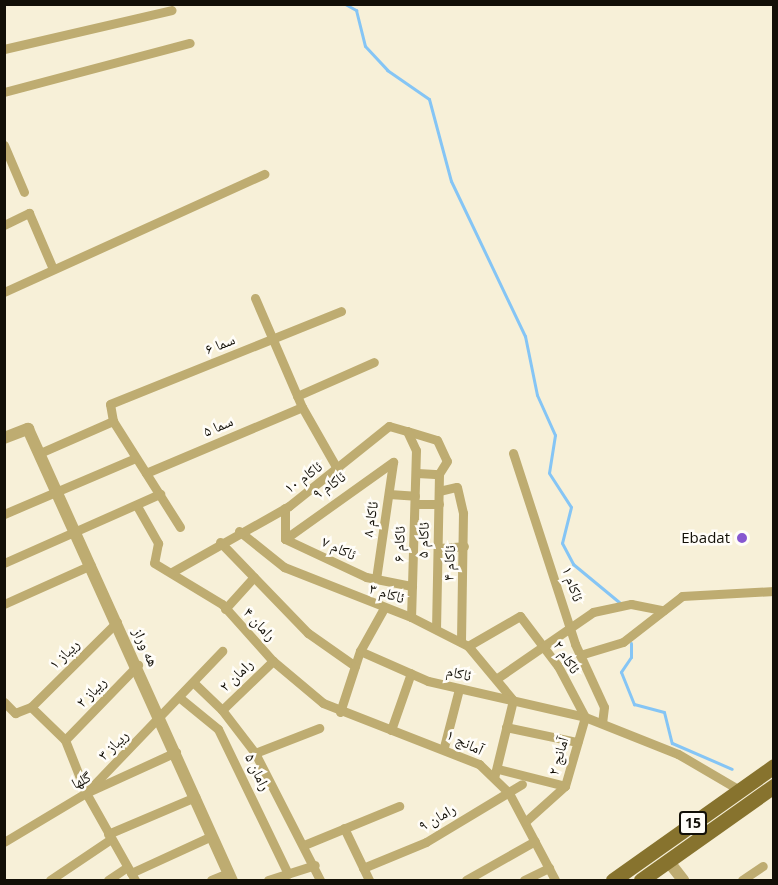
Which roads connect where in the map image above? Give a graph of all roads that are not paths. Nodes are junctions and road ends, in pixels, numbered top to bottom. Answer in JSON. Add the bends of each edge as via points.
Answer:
{"nodes":[{"id":1,"x":172,"y":10,"type":"dead end"},
{"id":2,"x":190,"y":43,"type":"dead end"},
{"id":3,"x":4,"y":49,"type":"edge"},
{"id":4,"x":4,"y":92,"type":"edge"},
{"id":5,"x":4,"y":145,"type":"edge"},
{"id":6,"x":264,"y":174,"type":"dead end"},
{"id":7,"x":24,"y":192,"type":"dead end"},
{"id":8,"x":4,"y":225,"type":"edge"},
{"id":9,"x":53,"y":269,"type":"junction"},
{"id":10,"x":4,"y":292,"type":"edge"},
{"id":11,"x":255,"y":298,"type":"dead end"},
{"id":12,"x":341,"y":311,"type":"dead end"},
{"id":13,"x":274,"y":338,"type":"junction"},
{"id":14,"x":374,"y":362,"type":"dead end"},
{"id":15,"x":297,"y":396,"type":"junction"},
{"id":16,"x":302,"y":407,"type":"junction"},
{"id":17,"x":113,"y":421,"type":"junction"},
{"id":18,"x":407,"y":431,"type":"junction"},
{"id":19,"x":4,"y":438,"type":"edge"},
{"id":20,"x":40,"y":453,"type":"junction"},
{"id":21,"x":513,"y":453,"type":"dead end"},
{"id":22,"x":135,"y":458,"type":"junction"},
{"id":23,"x":393,"y":462,"type":"joint"},
{"id":24,"x":338,"y":470,"type":"junction"},
{"id":25,"x":146,"y":473,"type":"junction"},
{"id":26,"x":417,"y":473,"type":"junction"},
{"id":27,"x":439,"y":474,"type":"junction"},
{"id":28,"x":439,"y":491,"type":"junction"},
{"id":29,"x":58,"y":492,"type":"junction"},
{"id":30,"x":160,"y":494,"type":"junction"},
{"id":31,"x":389,"y":494,"type":"junction"},
{"id":32,"x":415,"y":500,"type":"junction"},
{"id":33,"x":439,"y":504,"type":"junction"},
{"id":34,"x":137,"y":506,"type":"junction"},
{"id":35,"x":285,"y":508,"type":"junction"},
{"id":36,"x":4,"y":514,"type":"edge"},
{"id":37,"x":180,"y":527,"type":"dead end"},
{"id":38,"x":75,"y":530,"type":"junction"},
{"id":39,"x":239,"y":531,"type":"junction"},
{"id":40,"x":285,"y":539,"type":"junction"},
{"id":41,"x":220,"y":542,"type":"junction"},
{"id":42,"x":464,"y":546,"type":"junction"},
{"id":43,"x":438,"y":548,"type":"junction"},
{"id":44,"x":4,"y":563,"type":"edge"},
{"id":45,"x":91,"y":565,"type":"junction"},
{"id":46,"x":172,"y":572,"type":"junction"},
{"id":47,"x":254,"y":577,"type":"junction"},
{"id":48,"x":376,"y":579,"type":"junction"},
{"id":49,"x":412,"y":586,"type":"junction"},
{"id":50,"x":774,"y":591,"type":"edge"},
{"id":51,"x":4,"y":604,"type":"edge"},
{"id":52,"x":384,"y":608,"type":"junction"},
{"id":53,"x":225,"y":609,"type":"junction"},
{"id":54,"x":663,"y":610,"type":"junction"},
{"id":55,"x":411,"y":617,"type":"junction"},
{"id":56,"x":117,"y":622,"type":"junction"},
{"id":57,"x":571,"y":626,"type":"junction"},
{"id":58,"x":436,"y":630,"type":"junction"},
{"id":59,"x":465,"y":644,"type":"junction"},
{"id":60,"x":543,"y":645,"type":"junction"},
{"id":61,"x":222,"y":651,"type":"dead end"},
{"id":62,"x":360,"y":651,"type":"junction"},
{"id":63,"x":580,"y":655,"type":"junction"},
{"id":64,"x":273,"y":661,"type":"junction"},
{"id":65,"x":138,"y":665,"type":"junction"},
{"id":66,"x":355,"y":666,"type":"junction"},
{"id":67,"x":411,"y":673,"type":"junction"},
{"id":68,"x":496,"y":680,"type":"junction"},
{"id":69,"x":194,"y":683,"type":"junction"},
{"id":70,"x":459,"y":689,"type":"junction"},
{"id":71,"x":180,"y":698,"type":"junction"},
{"id":72,"x":513,"y":700,"type":"junction"},
{"id":73,"x":4,"y":702,"type":"edge"},
{"id":74,"x":31,"y":707,"type":"junction"},
{"id":75,"x":222,"y":710,"type":"junction"},
{"id":76,"x":340,"y":712,"type":"junction"},
{"id":77,"x":585,"y":717,"type":"junction"},
{"id":78,"x":162,"y":718,"type":"junction"},
{"id":79,"x":602,"y":723,"type":"junction"},
{"id":80,"x":506,"y":727,"type":"junction"},
{"id":81,"x":319,"y":728,"type":"dead end"},
{"id":82,"x":391,"y":730,"type":"junction"},
{"id":83,"x":65,"y":741,"type":"junction"},
{"id":84,"x":577,"y":742,"type":"junction"},
{"id":85,"x":444,"y":747,"type":"junction"},
{"id":86,"x":176,"y":752,"type":"junction"},
{"id":87,"x":255,"y":753,"type":"junction"},
{"id":88,"x":774,"y":766,"type":"edge"},
{"id":89,"x":496,"y":774,"type":"junction"},
{"id":90,"x":522,"y":784,"type":"dead end"},
{"id":91,"x":565,"y":786,"type":"junction"},
{"id":92,"x":774,"y":786,"type":"edge"},
{"id":93,"x":738,"y":789,"type":"junction"},
{"id":94,"x":86,"y":793,"type":"junction"},
{"id":95,"x":509,"y":793,"type":"junction"},
{"id":96,"x":195,"y":797,"type":"junction"},
{"id":97,"x":399,"y":806,"type":"dead end"},
{"id":98,"x":526,"y":821,"type":"junction"},
{"id":99,"x":344,"y":828,"type":"junction"},
{"id":100,"x":110,"y":836,"type":"junction"},
{"id":101,"x":212,"y":836,"type":"junction"},
{"id":102,"x":535,"y":841,"type":"junction"},
{"id":103,"x":4,"y":842,"type":"edge"},
{"id":104,"x":304,"y":844,"type":"junction"},
{"id":105,"x":669,"y":862,"type":"junction"},
{"id":106,"x":315,"y":865,"type":"junction"},
{"id":107,"x":763,"y":866,"type":"dead end"},
{"id":108,"x":363,"y":868,"type":"junction"},
{"id":109,"x":549,"y":868,"type":"junction"},
{"id":110,"x":131,"y":873,"type":"edge"},
{"id":111,"x":288,"y":874,"type":"junction"},
{"id":112,"x":230,"y":877,"type":"edge"},
{"id":113,"x":50,"y":880,"type":"edge"},
{"id":114,"x":108,"y":880,"type":"edge"},
{"id":115,"x":211,"y":880,"type":"edge"},
{"id":116,"x":268,"y":880,"type":"edge"},
{"id":117,"x":320,"y":880,"type":"edge"},
{"id":118,"x":369,"y":880,"type":"edge"},
{"id":119,"x":466,"y":880,"type":"edge"},
{"id":120,"x":524,"y":880,"type":"edge"},
{"id":121,"x":555,"y":880,"type":"edge"},
{"id":122,"x":613,"y":880,"type":"edge"},
{"id":123,"x":641,"y":880,"type":"edge"},
{"id":124,"x":683,"y":880,"type":"edge"},
{"id":125,"x":742,"y":880,"type":"edge"}],
"edges":[{"from":1,"to":3,"type":"street"},
{"from":2,"to":4,"type":"street"},
{"from":5,"to":7,"type":"street"},
{"from":6,"to":9,"type":"street"},
{"from":8,"to":9,"type":"street","via":[[28,213]]},
{"from":9,"to":10,"type":"street"},
{"from":11,"to":13,"type":"street"},
{"from":12,"to":13,"type":"street","name":"سما ۶"},
{"from":13,"to":15,"type":"street"},
{"from":13,"to":17,"type":"street","name":"سما ۶","via":[[110,404]]},
{"from":14,"to":15,"type":"street"},
{"from":15,"to":16,"type":"street"},
{"from":16,"to":24,"type":"street"},
{"from":16,"to":25,"type":"street","name":"سما ۵"},
{"from":17,"to":20,"type":"street"},
{"from":17,"to":22,"type":"street"},
{"from":18,"to":24,"type":"street","name":"ئاکام ۱۰","via":[[389,426]]},
{"from":18,"to":26,"type":"street","via":[[416,450]]},
{"from":18,"to":27,"type":"street","name":"ئاکام ۵","via":[[437,440],[447,461]]},
{"from":19,"to":20,"type":"street","name":"هه وراز","via":[[28,429]]},
{"from":20,"to":29,"type":"street","name":"هه وراز"},
{"from":21,"to":57,"type":"street","name":"ئاکام ۱"},
{"from":22,"to":25,"type":"street"},
{"from":22,"to":29,"type":"street"},
{"from":23,"to":31,"type":"street","name":"ئاکام ۸"},
{"from":23,"to":40,"type":"street","name":"ئاکام ۹"},
{"from":24,"to":35,"type":"street","name":"ئاکام ۱۰"},
{"from":25,"to":30,"type":"street"},
{"from":26,"to":27,"type":"street"},
{"from":26,"to":32,"type":"street","name":"ئاکام ۶"},
{"from":27,"to":28,"type":"street","name":"ئاکام ۵"},
{"from":28,"to":33,"type":"street","name":"ئاکام ۵"},
{"from":28,"to":42,"type":"street","name":"ئاکام ۴","via":[[457,487]]},
{"from":29,"to":36,"type":"street"},
{"from":29,"to":38,"type":"street","name":"هه وراز"},
{"from":30,"to":34,"type":"street"},
{"from":30,"to":37,"type":"street"},
{"from":31,"to":32,"type":"street"},
{"from":31,"to":48,"type":"street","name":"ئاکام ۸"},
{"from":32,"to":33,"type":"street"},
{"from":32,"to":49,"type":"street","name":"ئاکام ۶"},
{"from":33,"to":43,"type":"street","name":"ئاکام ۵"},
{"from":34,"to":38,"type":"street"},
{"from":34,"to":46,"type":"street","name":"رامان ۴","via":[[158,543],[154,563]]},
{"from":35,"to":39,"type":"street","name":"ئاکام ۱۰"},
{"from":35,"to":40,"type":"street"},
{"from":38,"to":44,"type":"street"},
{"from":38,"to":45,"type":"street","name":"هه وراز"},
{"from":39,"to":41,"type":"street","name":"ئاکام ۱۰"},
{"from":39,"to":52,"type":"street","name":"ئاکام ۳","via":[[284,567]]},
{"from":40,"to":48,"type":"street","name":"ئاکام ۷"},
{"from":41,"to":46,"type":"street","name":"ئاکام ۱۰"},
{"from":41,"to":47,"type":"street"},
{"from":42,"to":43,"type":"street"},
{"from":42,"to":59,"type":"street","name":"ئاکام ۴"},
{"from":43,"to":58,"type":"street","name":"ئاکام ۵"},
{"from":45,"to":51,"type":"street"},
{"from":45,"to":56,"type":"street","name":"هه وراز"},
{"from":46,"to":53,"type":"street","name":"رامان ۴"},
{"from":47,"to":53,"type":"street"},
{"from":47,"to":66,"type":"street","via":[[308,633]]},
{"from":48,"to":49,"type":"street","name":"ئاکام ۷"},
{"from":49,"to":55,"type":"street","name":"ئاکام ۶"},
{"from":50,"to":54,"type":"street","via":[[682,596]]},
{"from":52,"to":55,"type":"street","name":"ئاکام ۳"},
{"from":52,"to":62,"type":"street"},
{"from":53,"to":64,"type":"street","name":"رامان ۴"},
{"from":54,"to":57,"type":"street","via":[[631,604],[593,612]]},
{"from":54,"to":63,"type":"street","via":[[623,642]]},
{"from":55,"to":58,"type":"street","name":"ئاکام ۳"},
{"from":56,"to":65,"type":"street","name":"هه وراز"},
{"from":56,"to":74,"type":"street","name":"ریباز ۱"},
{"from":57,"to":60,"type":"street"},
{"from":57,"to":63,"type":"street","name":"ئاکام ۱"},
{"from":58,"to":59,"type":"street","name":"ئاکام ۳"},
{"from":59,"to":60,"type":"street","name":"ئاکام ۲","via":[[520,616]]},
{"from":59,"to":68,"type":"street","name":"ئاکام ۳"},
{"from":60,"to":68,"type":"street"},
{"from":60,"to":77,"type":"street","name":"ئاکام ۲"},
{"from":61,"to":69,"type":"street","name":"ریباز ۳"},
{"from":62,"to":66,"type":"street"},
{"from":62,"to":67,"type":"street","name":"ئاکام"},
{"from":63,"to":79,"type":"street","name":"ئاکام ۱","via":[[604,707]]},
{"from":64,"to":75,"type":"street","name":"رامان ۲"},
{"from":64,"to":76,"type":"street","name":"رامان ۴"},
{"from":65,"to":78,"type":"street","name":"هه وراز"},
{"from":65,"to":83,"type":"street","name":"ریباز ۲"},
{"from":66,"to":76,"type":"street"},
{"from":67,"to":70,"type":"street","name":"ئاکام"},
{"from":67,"to":82,"type":"street"},
{"from":68,"to":72,"type":"street","name":"ئاکام ۳"},
{"from":69,"to":71,"type":"street","name":"ریباز ۳"},
{"from":69,"to":75,"type":"street","name":"رامان ۲"},
{"from":70,"to":72,"type":"street","name":"ئاکام"},
{"from":70,"to":85,"type":"street"},
{"from":71,"to":78,"type":"street","name":"ریباز ۳"},
{"from":71,"to":111,"type":"street","name":"رامان ۵","via":[[218,729]]},
{"from":72,"to":77,"type":"street","name":"ئاکام"},
{"from":72,"to":80,"type":"street"},
{"from":73,"to":74,"type":"street","via":[[15,713]]},
{"from":74,"to":83,"type":"street"},
{"from":75,"to":87,"type":"street"},
{"from":76,"to":82,"type":"street","name":"آمانج ۱"},
{"from":77,"to":79,"type":"street","name":"ئاکام"},
{"from":77,"to":84,"type":"street","name":"آمانج ۲"},
{"from":78,"to":86,"type":"street","name":"هه وراز"},
{"from":78,"to":94,"type":"street","name":"ریباز ۳"},
{"from":79,"to":93,"type":"street","name":"ئاکام","via":[[678,754]]},
{"from":80,"to":84,"type":"street"},
{"from":80,"to":89,"type":"street"},
{"from":81,"to":87,"type":"street"},
{"from":82,"to":85,"type":"street","name":"آمانج ۱"},
{"from":83,"to":94,"type":"street"},
{"from":84,"to":91,"type":"street","name":"آمانج ۲"},
{"from":85,"to":89,"type":"street","name":"آمانج ۱"},
{"from":86,"to":94,"type":"street","name":"گلها"},
{"from":86,"to":96,"type":"street","name":"هه وراز"},
{"from":87,"to":104,"type":"street"},
{"from":88,"to":93,"type":"main road","number":"15"},
{"from":89,"to":91,"type":"street"},
{"from":89,"to":95,"type":"street","name":"آمانج ۱"},
{"from":90,"to":95,"type":"street","name":"رامان ۹"},
{"from":91,"to":98,"type":"street","name":"آمانج ۲"},
{"from":92,"to":105,"type":"main road","number":"15"},
{"from":93,"to":122,"type":"main road","number":"15"},
{"from":94,"to":100,"type":"street"},
{"from":94,"to":103,"type":"street","name":"گلها"},
{"from":95,"to":98,"type":"street","name":"آمانج ۱"},
{"from":95,"to":108,"type":"street","name":"رامان ۹","via":[[426,842]]},
{"from":96,"to":100,"type":"street"},
{"from":96,"to":101,"type":"street","name":"هه وراز"},
{"from":97,"to":99,"type":"street"},
{"from":98,"to":102,"type":"street","name":"آمانج ۱"},
{"from":99,"to":104,"type":"street"},
{"from":99,"to":108,"type":"street"},
{"from":100,"to":110,"type":"street"},
{"from":100,"to":113,"type":"street"},
{"from":101,"to":110,"type":"street"},
{"from":101,"to":112,"type":"street","name":"هه وراز"},
{"from":102,"to":109,"type":"street","name":"آمانج ۱"},
{"from":102,"to":119,"type":"street"},
{"from":104,"to":106,"type":"street"},
{"from":105,"to":123,"type":"main road","number":"15"},
{"from":105,"to":124,"type":"street"},
{"from":106,"to":111,"type":"street"},
{"from":106,"to":117,"type":"street"},
{"from":107,"to":125,"type":"street"},
{"from":108,"to":118,"type":"street"},
{"from":109,"to":120,"type":"street"},
{"from":109,"to":121,"type":"street","name":"آمانج ۱"},
{"from":110,"to":114,"type":"street"},
{"from":111,"to":116,"type":"street"},
{"from":112,"to":115,"type":"street"}]}
